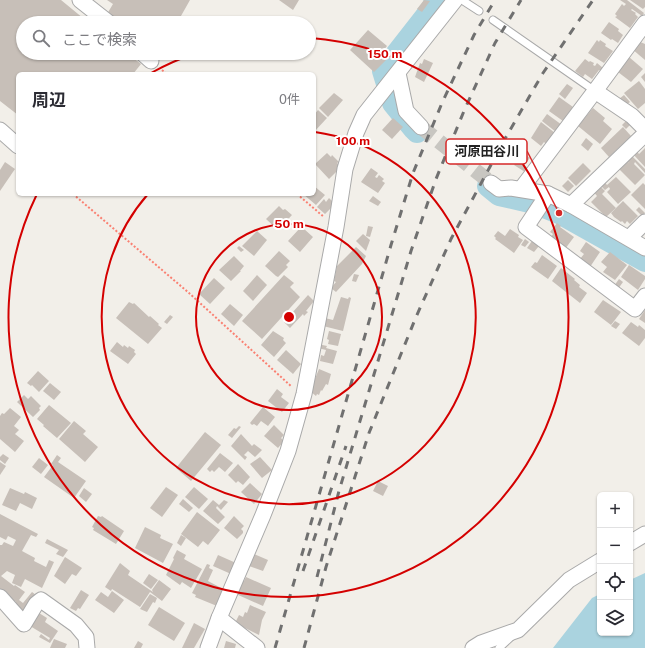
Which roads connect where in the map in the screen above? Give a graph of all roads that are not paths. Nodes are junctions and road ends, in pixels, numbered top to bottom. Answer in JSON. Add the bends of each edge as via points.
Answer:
{"nodes":[{"id":1,"x":80,"y":0,"type":"edge"},
{"id":2,"x":455,"y":0,"type":"edge"},
{"id":3,"x":462,"y":0,"type":"edge"},
{"id":4,"x":479,"y":11,"type":"dead end"},
{"id":5,"x":100,"y":16,"type":"edge"},
{"id":6,"x":493,"y":20,"type":"dead end"},
{"id":7,"x":645,"y":23,"type":"edge"},
{"id":8,"x":392,"y":81,"type":"junction"},
{"id":9,"x":595,"y":91,"type":"junction"},
{"id":10,"x":421,"y":127,"type":"tunnel mouth"},
{"id":11,"x":645,"y":129,"type":"edge"},
{"id":12,"x":0,"y":130,"type":"edge"},
{"id":13,"x":645,"y":134,"type":"edge"},
{"id":14,"x":16,"y":144,"type":"edge"},
{"id":15,"x":491,"y":183,"type":"tunnel mouth"},
{"id":16,"x":521,"y":189,"type":"junction"},
{"id":17,"x":543,"y":202,"type":"junction"},
{"id":18,"x":571,"y":205,"type":"junction"},
{"id":19,"x":645,"y":222,"type":"edge"},
{"id":20,"x":629,"y":238,"type":"junction"},
{"id":21,"x":645,"y":248,"type":"edge"},
{"id":22,"x":645,"y":296,"type":"edge"},
{"id":23,"x":645,"y":534,"type":"edge"},
{"id":24,"x":633,"y":541,"type":"edge"},
{"id":25,"x":597,"y":563,"type":"edge"},
{"id":26,"x":0,"y":597,"type":"edge"},
{"id":27,"x":219,"y":618,"type":"junction"},
{"id":28,"x":518,"y":630,"type":"junction"},
{"id":29,"x":87,"y":648,"type":"edge"},
{"id":30,"x":208,"y":648,"type":"edge"},
{"id":31,"x":257,"y":648,"type":"edge"},
{"id":32,"x":473,"y":648,"type":"edge"},
{"id":33,"x":499,"y":648,"type":"edge"}],
"edges":[{"from":1,"to":5,"type":"street"},
{"from":2,"to":8,"type":"street"},
{"from":3,"to":4,"type":"lane"},
{"from":6,"to":9,"type":"lane"},
{"from":7,"to":9,"type":"street"},
{"from":8,"to":10,"type":"street","via":[[406,111]]},
{"from":8,"to":27,"type":"street","via":[[364,115],[356,133],[345,169],[304,394],[285,458]]},
{"from":9,"to":11,"type":"street","via":[[632,116]]},
{"from":9,"to":16,"type":"street"},
{"from":12,"to":14,"type":"street"},
{"from":13,"to":18,"type":"street"},
{"from":15,"to":16,"type":"street","via":[[499,189]]},
{"from":16,"to":17,"type":"street"},
{"from":17,"to":18,"type":"street"},
{"from":17,"to":22,"type":"street","via":[[526,227],[635,309]]},
{"from":18,"to":20,"type":"street"},
{"from":19,"to":20,"type":"street"},
{"from":20,"to":21,"type":"street"},
{"from":23,"to":24,"type":"street"},
{"from":25,"to":28,"type":"street","via":[[569,580]]},
{"from":26,"to":29,"type":"street","via":[[24,624],[36,604],[42,600],[76,625],[86,637]]},
{"from":27,"to":30,"type":"street"},
{"from":27,"to":31,"type":"street"},
{"from":28,"to":32,"type":"street"},
{"from":28,"to":33,"type":"lane"}]}
